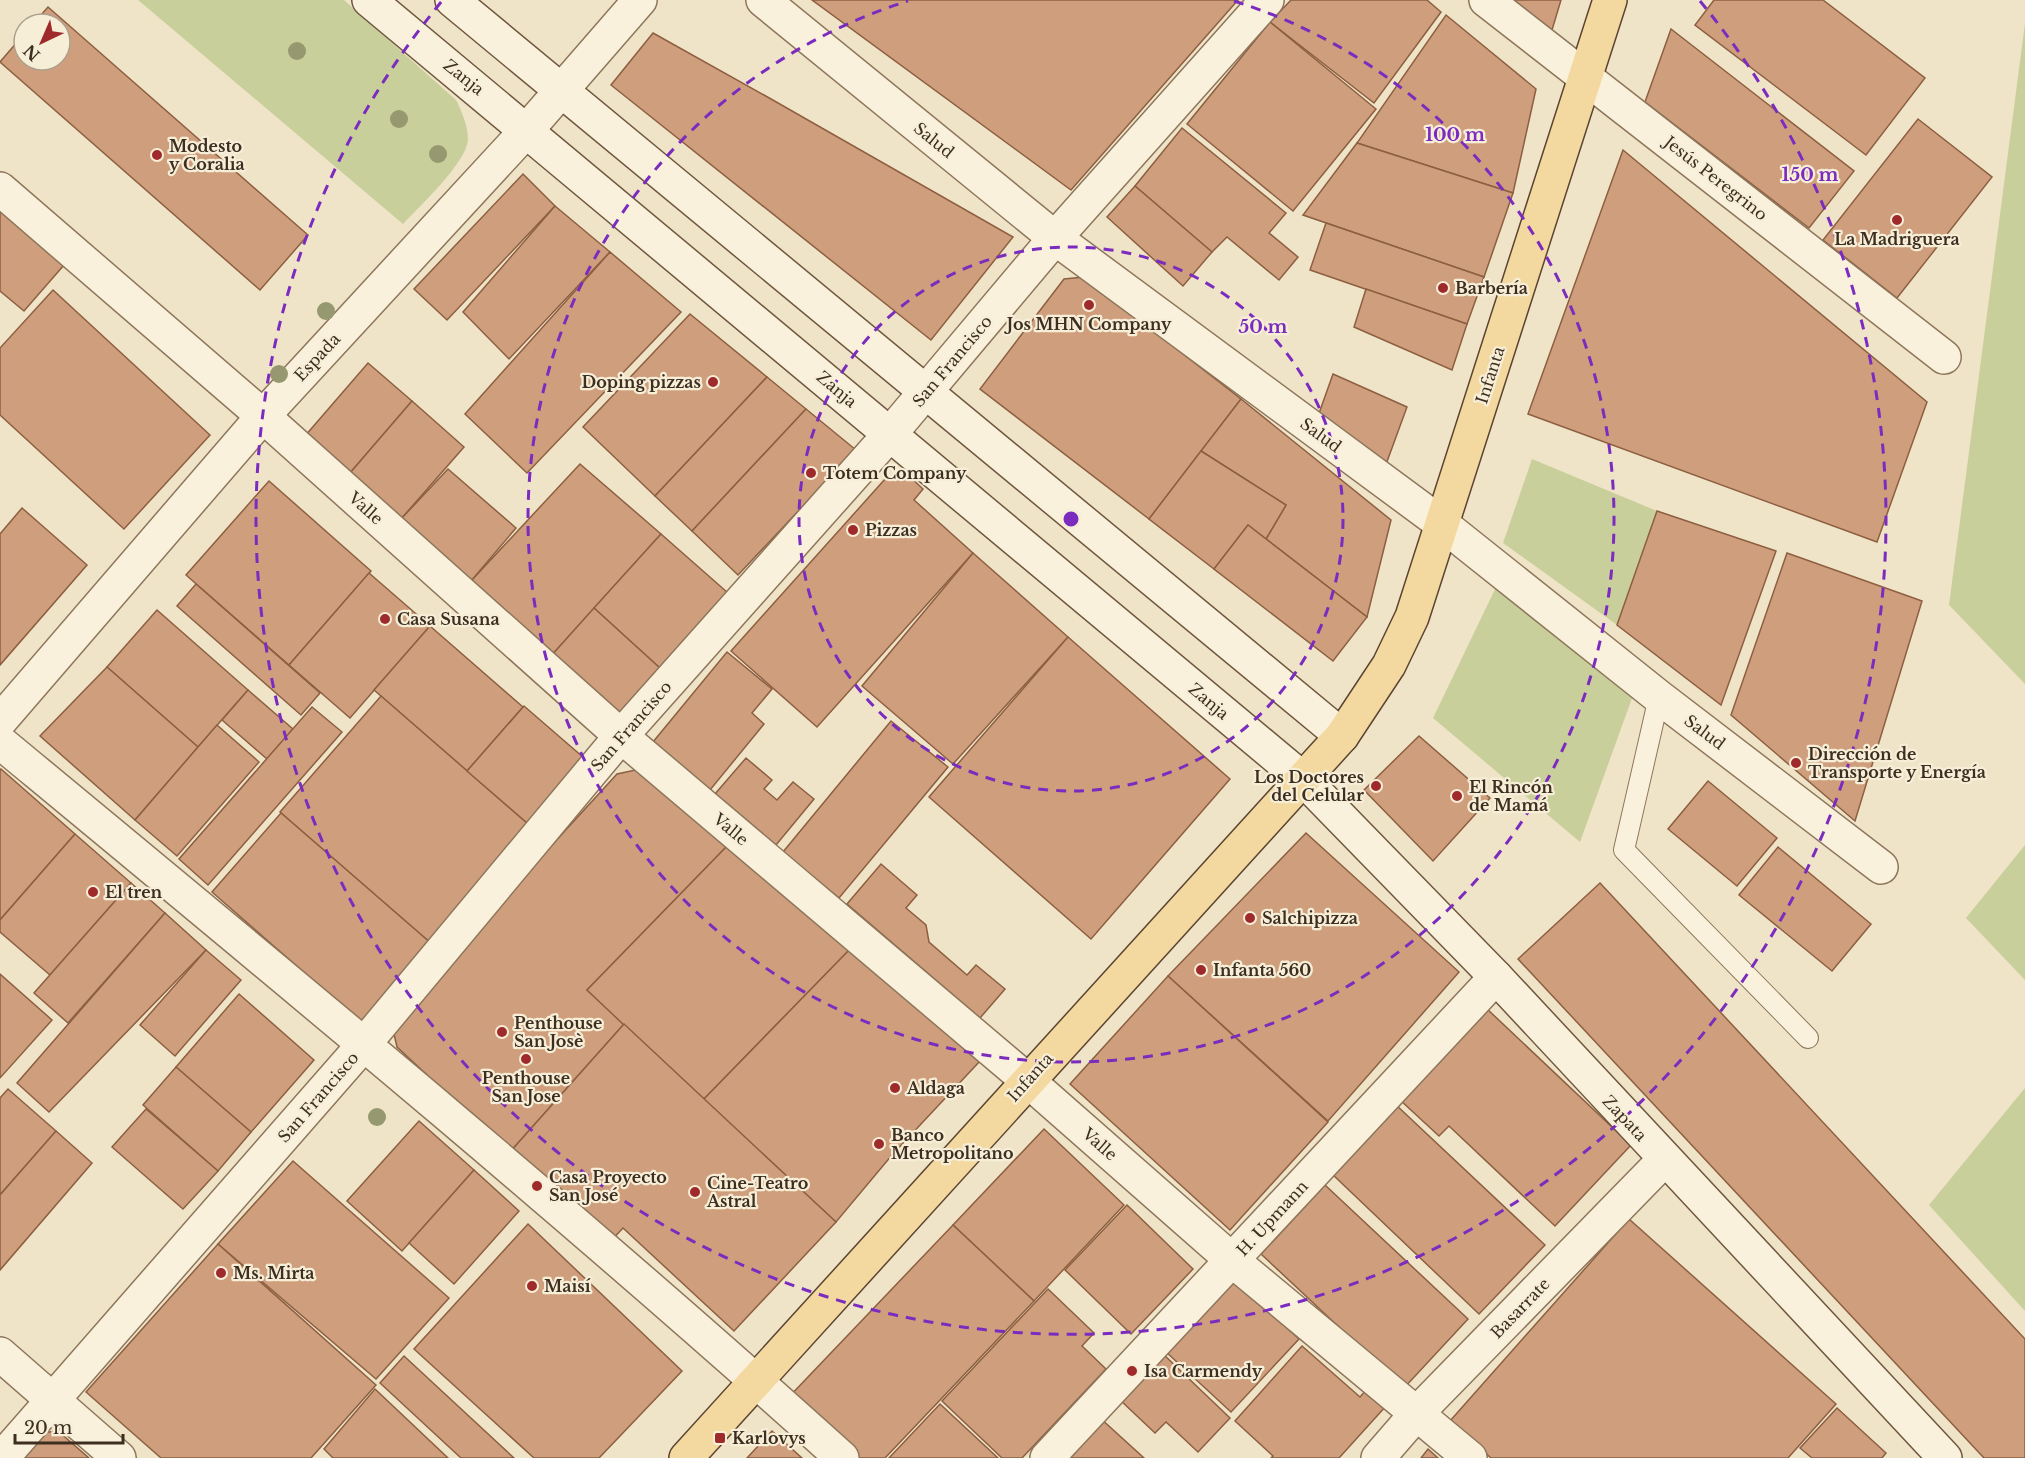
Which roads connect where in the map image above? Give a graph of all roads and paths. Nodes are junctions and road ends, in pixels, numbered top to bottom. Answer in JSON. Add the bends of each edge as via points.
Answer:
{"nodes":[{"id":1,"x":369,"y":0,"type":"edge"},
{"id":2,"x":452,"y":0,"type":"edge"},
{"id":3,"x":640,"y":0,"type":"edge"},
{"id":4,"x":763,"y":0,"type":"edge"},
{"id":5,"x":1267,"y":0,"type":"edge"},
{"id":6,"x":1486,"y":0,"type":"edge"},
{"id":7,"x":1610,"y":0,"type":"edge"},
{"id":8,"x":1586,"y":77,"type":"junction"},
{"id":9,"x":561,"y":90,"type":"junction"},
{"id":10,"x":527,"y":130,"type":"junction"},
{"id":11,"x":0,"y":189,"type":"edge"},
{"id":12,"x":1055,"y":238,"type":"junction"},
{"id":13,"x":1944,"y":357,"type":"dead end"},
{"id":14,"x":927,"y":391,"type":"junction"},
{"id":15,"x":262,"y":416,"type":"junction"},
{"id":16,"x":890,"y":434,"type":"junction"},
{"id":17,"x":1442,"y":524,"type":"junction"},
{"id":18,"x":1659,"y":697,"type":"junction"},
{"id":19,"x":0,"y":721,"type":"edge"},
{"id":20,"x":621,"y":736,"type":"junction"},
{"id":21,"x":1342,"y":736,"type":"junction"},
{"id":22,"x":0,"y":742,"type":"edge"},
{"id":23,"x":1304,"y":779,"type":"junction"},
{"id":24,"x":1881,"y":867,"type":"dead end"},
{"id":25,"x":1496,"y":977,"type":"junction"},
{"id":26,"x":1808,"y":1038,"type":"dead end"},
{"id":27,"x":364,"y":1043,"type":"junction"},
{"id":28,"x":1027,"y":1080,"type":"junction"},
{"id":29,"x":1664,"y":1160,"type":"junction"},
{"id":30,"x":1233,"y":1261,"type":"junction"},
{"id":31,"x":0,"y":1354,"type":"edge"},
{"id":32,"x":756,"y":1381,"type":"junction"},
{"id":33,"x":53,"y":1402,"type":"junction"},
{"id":34,"x":1417,"y":1413,"type":"junction"},
{"id":35,"x":2,"y":1458,"type":"edge"},
{"id":36,"x":119,"y":1458,"type":"edge"},
{"id":37,"x":686,"y":1458,"type":"edge"},
{"id":38,"x":842,"y":1458,"type":"edge"},
{"id":39,"x":1047,"y":1458,"type":"edge"},
{"id":40,"x":1378,"y":1458,"type":"edge"},
{"id":41,"x":1470,"y":1458,"type":"edge"},
{"id":42,"x":1945,"y":1458,"type":"edge"}],
"edges":[{"from":1,"to":10,"type":"street","name":"Zanja"},
{"from":2,"to":9,"type":"street"},
{"from":3,"to":9,"type":"street","name":"Espada"},
{"from":4,"to":12,"type":"street","name":"Salud"},
{"from":5,"to":12,"type":"street","name":"San Francisco"},
{"from":6,"to":8,"type":"street","name":"Jesús Peregrino"},
{"from":7,"to":8,"type":"main road","name":"Infanta"},
{"from":8,"to":13,"type":"street","name":"Jesús Peregrino"},
{"from":8,"to":17,"type":"main road","name":"Infanta"},
{"from":9,"to":10,"type":"street","name":"Espada"},
{"from":9,"to":14,"type":"street"},
{"from":10,"to":15,"type":"street","name":"Espada"},
{"from":10,"to":16,"type":"street","name":"Zanja"},
{"from":11,"to":15,"type":"street","name":"Valle"},
{"from":12,"to":14,"type":"street","name":"San Francisco"},
{"from":12,"to":17,"type":"street","name":"Salud"},
{"from":14,"to":16,"type":"street","name":"San Francisco"},
{"from":14,"to":21,"type":"street"},
{"from":15,"to":19,"type":"street","name":"Espada"},
{"from":15,"to":20,"type":"street","name":"Valle"},
{"from":16,"to":20,"type":"street","name":"San Francisco"},
{"from":16,"to":23,"type":"street","name":"Zanja"},
{"from":17,"to":18,"type":"street","name":"Salud"},
{"from":17,"to":21,"type":"main road","name":"Infanta","via":[[1412,617],[1389,665]]},
{"from":18,"to":24,"type":"street","name":"Salud"},
{"from":18,"to":26,"type":"lane","via":[[1624,850]]},
{"from":20,"to":27,"type":"street","name":"San Francisco"},
{"from":20,"to":28,"type":"street","name":"Valle"},
{"from":21,"to":23,"type":"main road","name":"Infanta"},
{"from":22,"to":27,"type":"street"},
{"from":23,"to":25,"type":"street","name":"Zapata"},
{"from":23,"to":28,"type":"main road","name":"Infanta"},
{"from":25,"to":29,"type":"street","name":"Zapata"},
{"from":25,"to":30,"type":"street","name":"H. Upmann"},
{"from":27,"to":32,"type":"street"},
{"from":27,"to":33,"type":"street","name":"San Francisco"},
{"from":28,"to":30,"type":"street","name":"Valle"},
{"from":28,"to":32,"type":"main road","name":"Infanta"},
{"from":29,"to":34,"type":"street","name":"Basarrate"},
{"from":29,"to":42,"type":"street","name":"Zapata"},
{"from":30,"to":34,"type":"street","name":"Valle"},
{"from":30,"to":39,"type":"street","name":"H. Upmann"},
{"from":31,"to":33,"type":"street"},
{"from":32,"to":37,"type":"main road","name":"Infanta"},
{"from":32,"to":38,"type":"street"},
{"from":33,"to":35,"type":"street","name":"San Francisco"},
{"from":33,"to":36,"type":"street"},
{"from":34,"to":40,"type":"street","name":"Basarrate"},
{"from":34,"to":41,"type":"street","name":"Valle"}]}
